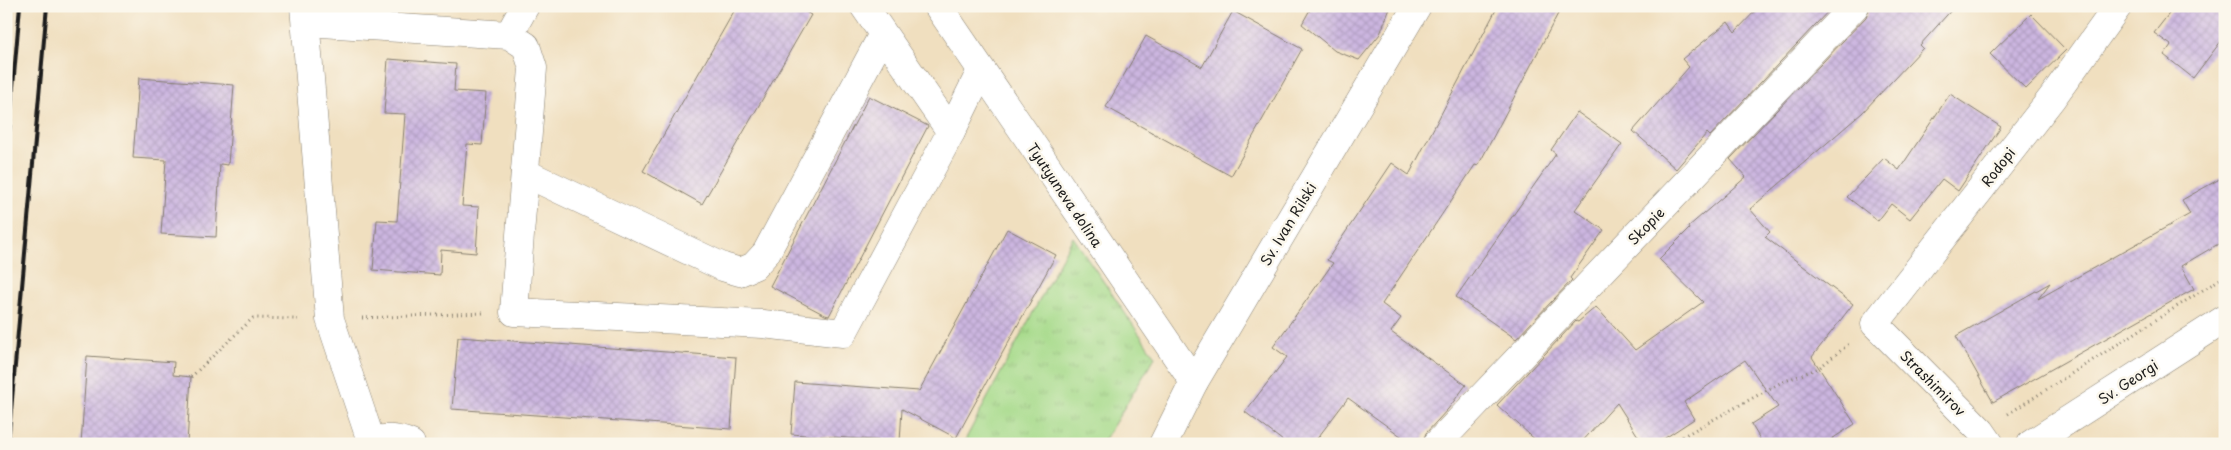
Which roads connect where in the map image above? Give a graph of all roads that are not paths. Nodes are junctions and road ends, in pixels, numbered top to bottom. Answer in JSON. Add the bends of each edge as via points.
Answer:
{"nodes":[{"id":1,"x":525,"y":6,"type":"edge"},
{"id":2,"x":864,"y":6,"type":"edge"},
{"id":3,"x":938,"y":6,"type":"edge"},
{"id":4,"x":1417,"y":6,"type":"edge"},
{"id":5,"x":1854,"y":6,"type":"edge"},
{"id":6,"x":2118,"y":6,"type":"edge"},
{"id":7,"x":305,"y":14,"type":"edge"},
{"id":8,"x":883,"y":34,"type":"junction"},
{"id":9,"x":509,"y":35,"type":"junction"},
{"id":10,"x":981,"y":71,"type":"junction"},
{"id":11,"x":951,"y":132,"type":"junction"},
{"id":12,"x":525,"y":173,"type":"junction"},
{"id":13,"x":2225,"y":320,"type":"edge"},
{"id":14,"x":1874,"y":324,"type":"joint"},
{"id":15,"x":1194,"y":382,"type":"junction"},
{"id":16,"x":1986,"y":438,"type":"edge"},
{"id":17,"x":369,"y":442,"type":"edge"},
{"id":18,"x":411,"y":444,"type":"edge"},
{"id":19,"x":1163,"y":444,"type":"edge"},
{"id":20,"x":1437,"y":444,"type":"edge"},
{"id":21,"x":2031,"y":444,"type":"edge"}],
"edges":[{"from":1,"to":9,"type":"street"},
{"from":2,"to":8,"type":"street"},
{"from":3,"to":10,"type":"street","name":"Tyutyuneva dolina"},
{"from":4,"to":15,"type":"street","name":"Sv. Ivan Rilski"},
{"from":5,"to":20,"type":"street","name":"Skopie"},
{"from":6,"to":14,"type":"street","name":"Rodopi","via":[[2052,98]]},
{"from":7,"to":9,"type":"street"},
{"from":7,"to":17,"type":"street","via":[[330,319]]},
{"from":8,"to":11,"type":"street"},
{"from":8,"to":12,"type":"street","via":[[766,253],[754,266],[740,272],[722,267]]},
{"from":9,"to":12,"type":"street","via":[[526,46],[533,68]]},
{"from":10,"to":11,"type":"street"},
{"from":10,"to":15,"type":"street","name":"Tyutyuneva dolina"},
{"from":11,"to":12,"type":"street","via":[[844,333],[763,324],[514,312]]},
{"from":13,"to":21,"type":"street","name":"Sv. Georgi"},
{"from":14,"to":16,"type":"street","name":"Strashimirov"},
{"from":15,"to":19,"type":"street","name":"Sv. Ivan Rilski"},
{"from":17,"to":18,"type":"street","via":[[387,438]]}]}
